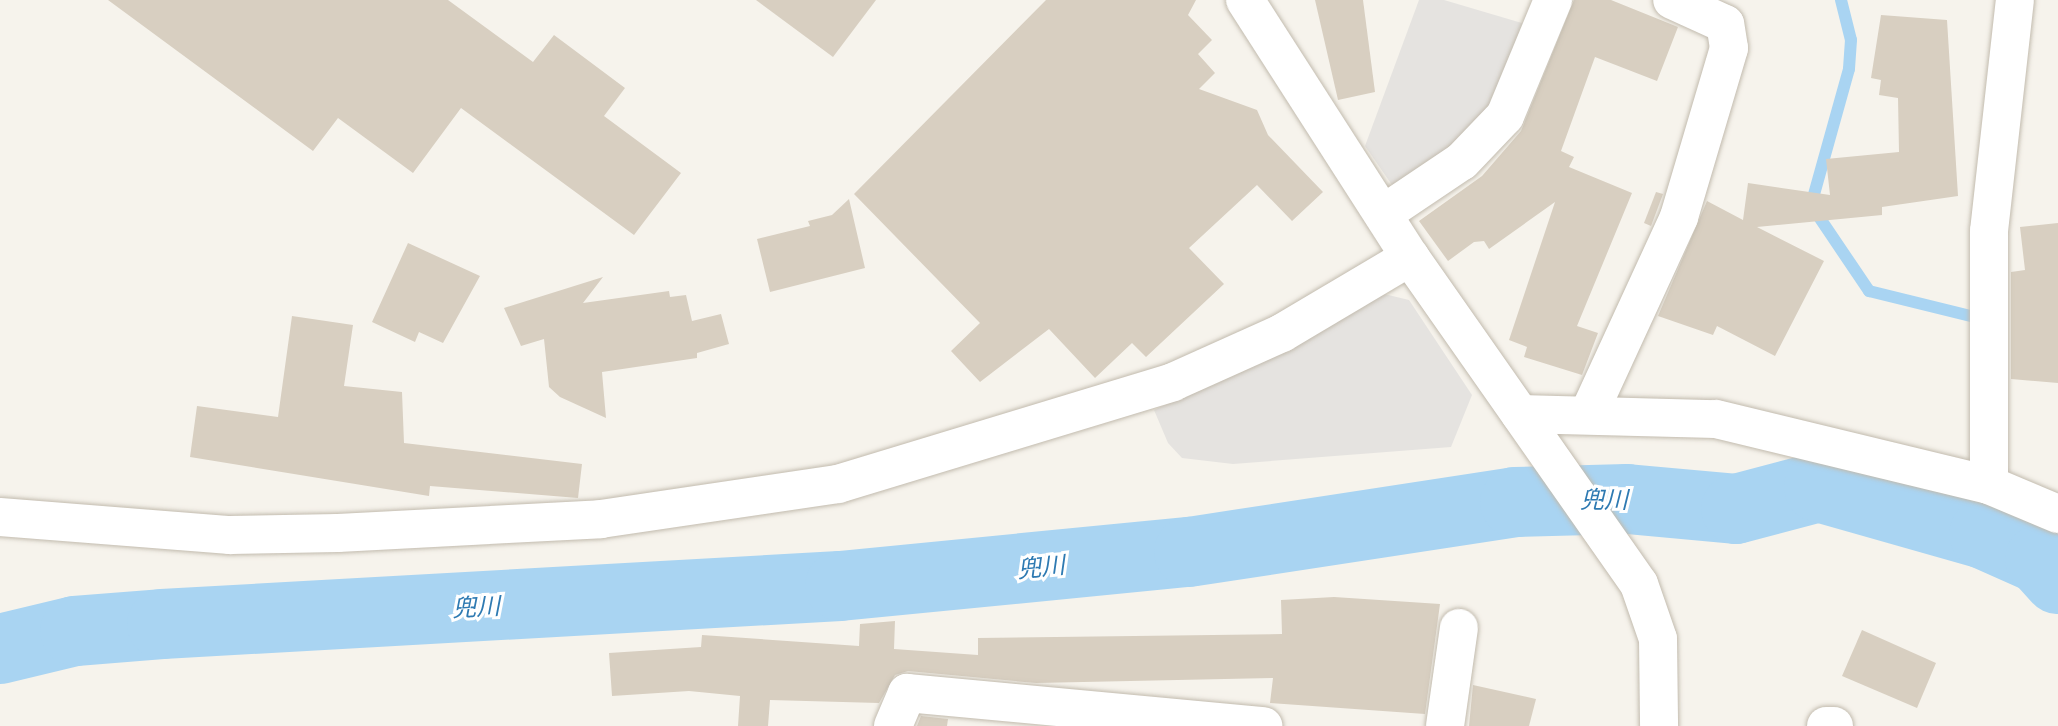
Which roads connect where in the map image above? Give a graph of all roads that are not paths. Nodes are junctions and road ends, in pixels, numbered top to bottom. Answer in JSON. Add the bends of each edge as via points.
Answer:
{"nodes":[{"id":1,"x":1245,"y":0,"type":"edge"},
{"id":2,"x":1553,"y":0,"type":"edge"},
{"id":3,"x":1672,"y":0,"type":"edge"},
{"id":4,"x":2015,"y":0,"type":"edge"},
{"id":5,"x":1383,"y":214,"type":"junction"},
{"id":6,"x":1410,"y":257,"type":"junction"},
{"id":7,"x":1589,"y":413,"type":"junction"},
{"id":8,"x":1520,"y":414,"type":"junction"},
{"id":9,"x":1989,"y":485,"type":"junction"},
{"id":10,"x":2058,"y":513,"type":"edge"},
{"id":11,"x":0,"y":517,"type":"edge"},
{"id":12,"x":1459,"y":628,"type":"dead end"},
{"id":13,"x":893,"y":726,"type":"edge"},
{"id":14,"x":1263,"y":726,"type":"edge"},
{"id":15,"x":1445,"y":726,"type":"edge"},
{"id":16,"x":1659,"y":726,"type":"edge"},
{"id":17,"x":1826,"y":726,"type":"edge"},
{"id":18,"x":1834,"y":726,"type":"edge"}],
"edges":[{"from":1,"to":5,"type":"street"},
{"from":2,"to":5,"type":"street","via":[[1505,116],[1462,161]]},
{"from":3,"to":7,"type":"street","via":[[1725,24],[1729,48],[1679,217]]},
{"from":4,"to":9,"type":"street","via":[[1989,231]]},
{"from":5,"to":6,"type":"street"},
{"from":6,"to":8,"type":"street"},
{"from":6,"to":11,"type":"street","via":[[1282,333],[1173,382],[838,484],[600,519],[338,533],[230,535]]},
{"from":7,"to":8,"type":"street"},
{"from":7,"to":9,"type":"street","via":[[1716,419]]},
{"from":8,"to":16,"type":"street","via":[[1639,584],[1658,639]]},
{"from":9,"to":10,"type":"street"},
{"from":12,"to":15,"type":"street"},
{"from":13,"to":14,"type":"street","via":[[907,693]]},
{"from":17,"to":18,"type":"street"}]}
